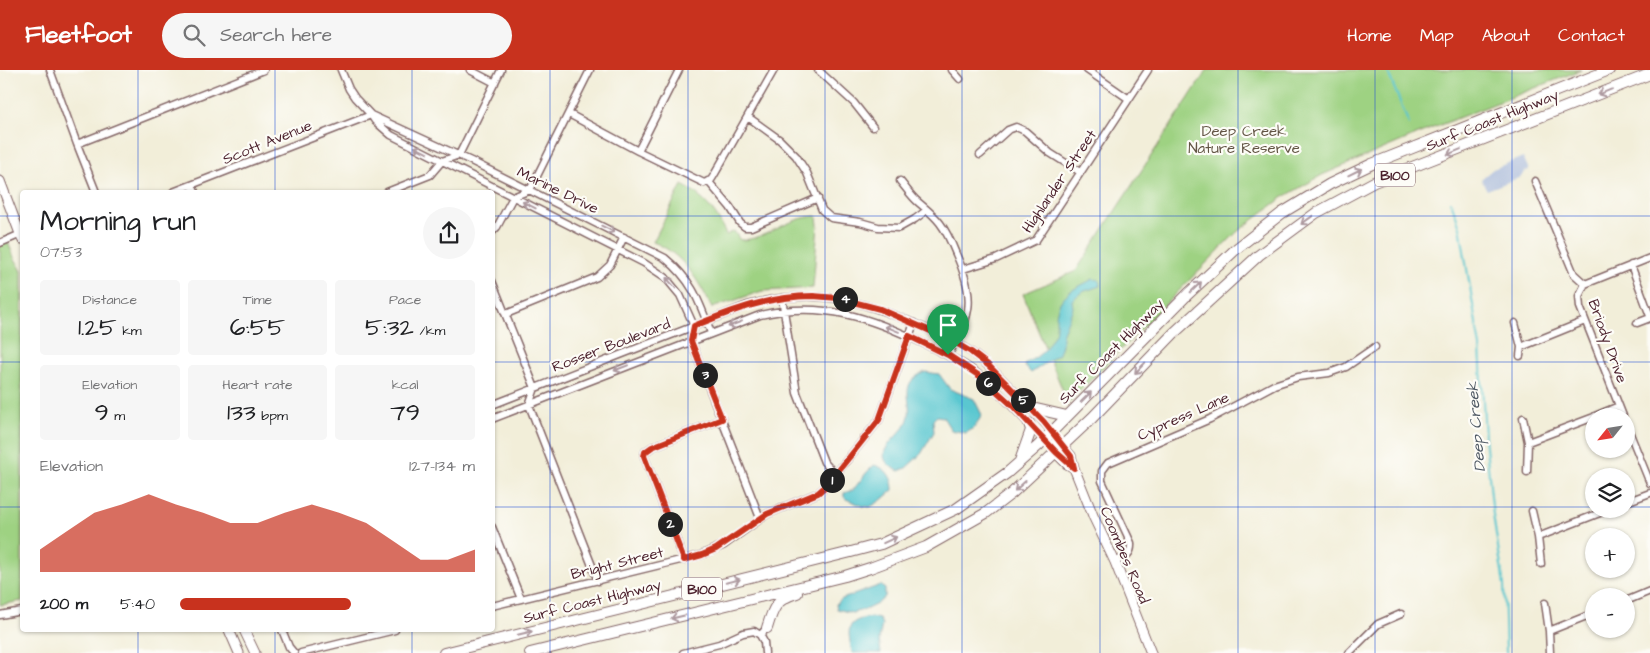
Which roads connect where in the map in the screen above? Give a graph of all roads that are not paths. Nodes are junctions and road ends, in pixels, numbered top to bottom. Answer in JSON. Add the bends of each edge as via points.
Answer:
{"nodes":[{"id":1,"x":50,"y":70,"type":"edge"},
{"id":2,"x":264,"y":70,"type":"edge"},
{"id":3,"x":341,"y":70,"type":"edge"},
{"id":4,"x":470,"y":70,"type":"edge"},
{"id":5,"x":501,"y":70,"type":"edge"},
{"id":6,"x":590,"y":70,"type":"edge"},
{"id":7,"x":679,"y":70,"type":"edge"},
{"id":8,"x":774,"y":70,"type":"edge"},
{"id":9,"x":818,"y":70,"type":"edge"},
{"id":10,"x":952,"y":70,"type":"edge"},
{"id":11,"x":1087,"y":70,"type":"edge"},
{"id":12,"x":1148,"y":70,"type":"edge"},
{"id":13,"x":1609,"y":70,"type":"edge"},
{"id":14,"x":1650,"y":74,"type":"edge"},
{"id":15,"x":960,"y":79,"type":"dead end"},
{"id":16,"x":495,"y":83,"type":"junction"},
{"id":17,"x":1129,"y":99,"type":"junction"},
{"id":18,"x":569,"y":114,"type":"junction"},
{"id":19,"x":371,"y":115,"type":"junction"},
{"id":20,"x":748,"y":117,"type":"junction"},
{"id":21,"x":873,"y":127,"type":"dead end"},
{"id":22,"x":77,"y":144,"type":"junction"},
{"id":23,"x":638,"y":151,"type":"junction"},
{"id":24,"x":459,"y":155,"type":"junction"},
{"id":25,"x":980,"y":155,"type":"dead end"},
{"id":26,"x":442,"y":161,"type":"junction"},
{"id":27,"x":1080,"y":172,"type":"junction"},
{"id":28,"x":0,"y":181,"type":"edge"},
{"id":29,"x":708,"y":181,"type":"junction"},
{"id":30,"x":900,"y":181,"type":"dead end"},
{"id":31,"x":1535,"y":181,"type":"dead end"},
{"id":32,"x":192,"y":185,"type":"junction"},
{"id":33,"x":95,"y":190,"type":"edge"},
{"id":34,"x":178,"y":190,"type":"edge"},
{"id":35,"x":194,"y":190,"type":"edge"},
{"id":36,"x":392,"y":190,"type":"edge"},
{"id":37,"x":530,"y":190,"type":"junction"},
{"id":38,"x":513,"y":197,"type":"junction"},
{"id":39,"x":818,"y":198,"type":"junction"},
{"id":40,"x":927,"y":210,"type":"junction"},
{"id":41,"x":495,"y":229,"type":"edge"},
{"id":42,"x":20,"y":230,"type":"edge"},
{"id":43,"x":20,"y":235,"type":"edge"},
{"id":44,"x":624,"y":237,"type":"junction"},
{"id":45,"x":0,"y":243,"type":"edge"},
{"id":46,"x":618,"y":250,"type":"junction"},
{"id":47,"x":1650,"y":258,"type":"edge"},
{"id":48,"x":1631,"y":265,"type":"junction"},
{"id":49,"x":963,"y":269,"type":"junction"},
{"id":50,"x":1585,"y":284,"type":"junction"},
{"id":51,"x":495,"y":287,"type":"edge"},
{"id":52,"x":782,"y":298,"type":"junction"},
{"id":53,"x":785,"y":311,"type":"junction"},
{"id":54,"x":506,"y":314,"type":"junction"},
{"id":55,"x":1650,"y":317,"type":"edge"},
{"id":56,"x":706,"y":321,"type":"junction"},
{"id":57,"x":1585,"y":321,"type":"junction"},
{"id":58,"x":1162,"y":322,"type":"junction"},
{"id":59,"x":914,"y":323,"type":"junction"},
{"id":60,"x":1514,"y":323,"type":"dead end"},
{"id":61,"x":1637,"y":323,"type":"dead end"},
{"id":62,"x":694,"y":326,"type":"junction"},
{"id":63,"x":1174,"y":333,"type":"junction"},
{"id":64,"x":711,"y":334,"type":"junction"},
{"id":65,"x":909,"y":336,"type":"junction"},
{"id":66,"x":691,"y":341,"type":"junction"},
{"id":67,"x":956,"y":343,"type":"junction"},
{"id":68,"x":1376,"y":347,"type":"dead end"},
{"id":69,"x":1521,"y":347,"type":"junction"},
{"id":70,"x":948,"y":355,"type":"junction"},
{"id":71,"x":1520,"y":356,"type":"dead end"},
{"id":72,"x":534,"y":388,"type":"junction"},
{"id":73,"x":495,"y":404,"type":"edge"},
{"id":74,"x":529,"y":404,"type":"junction"},
{"id":75,"x":1619,"y":406,"type":"joint"},
{"id":76,"x":1032,"y":408,"type":"junction"},
{"id":77,"x":1614,"y":408,"type":"edge"},
{"id":78,"x":1067,"y":416,"type":"junction"},
{"id":79,"x":495,"y":418,"type":"edge"},
{"id":80,"x":1523,"y":418,"type":"dead end"},
{"id":81,"x":722,"y":419,"type":"junction"},
{"id":82,"x":1585,"y":420,"type":"edge"},
{"id":83,"x":1029,"y":423,"type":"junction"},
{"id":84,"x":1052,"y":432,"type":"junction"},
{"id":85,"x":1044,"y":440,"type":"junction"},
{"id":86,"x":1528,"y":442,"type":"junction"},
{"id":87,"x":1635,"y":444,"type":"edge"},
{"id":88,"x":1059,"y":449,"type":"junction"},
{"id":89,"x":1019,"y":462,"type":"junction"},
{"id":90,"x":1527,"y":472,"type":"dead end"},
{"id":91,"x":1648,"y":472,"type":"edge"},
{"id":92,"x":836,"y":475,"type":"junction"},
{"id":93,"x":1650,"y":483,"type":"edge"},
{"id":94,"x":1650,"y":493,"type":"edge"},
{"id":95,"x":1635,"y":499,"type":"edge"},
{"id":96,"x":1532,"y":511,"type":"dead end"},
{"id":97,"x":760,"y":518,"type":"junction"},
{"id":98,"x":1587,"y":518,"type":"edge"},
{"id":99,"x":495,"y":535,"type":"edge"},
{"id":100,"x":1538,"y":537,"type":"junction"},
{"id":101,"x":684,"y":560,"type":"junction"},
{"id":102,"x":1115,"y":562,"type":"junction"},
{"id":103,"x":1541,"y":564,"type":"dead end"},
{"id":104,"x":845,"y":576,"type":"junction"},
{"id":105,"x":598,"y":581,"type":"junction"},
{"id":106,"x":1650,"y":591,"type":"edge"},
{"id":107,"x":1635,"y":597,"type":"edge"},
{"id":108,"x":521,"y":599,"type":"junction"},
{"id":109,"x":1545,"y":603,"type":"dead end"},
{"id":110,"x":495,"y":605,"type":"edge"},
{"id":111,"x":20,"y":611,"type":"edge"},
{"id":112,"x":1401,"y":614,"type":"dead end"},
{"id":113,"x":0,"y":615,"type":"edge"},
{"id":114,"x":1585,"y":617,"type":"edge"},
{"id":115,"x":763,"y":631,"type":"junction"},
{"id":116,"x":1549,"y":631,"type":"junction"},
{"id":117,"x":230,"y":632,"type":"edge"},
{"id":118,"x":245,"y":632,"type":"edge"},
{"id":119,"x":283,"y":632,"type":"edge"},
{"id":120,"x":387,"y":632,"type":"edge"},
{"id":121,"x":239,"y":653,"type":"edge"},
{"id":122,"x":255,"y":653,"type":"edge"},
{"id":123,"x":294,"y":653,"type":"edge"},
{"id":124,"x":301,"y":653,"type":"edge"},
{"id":125,"x":444,"y":653,"type":"edge"},
{"id":126,"x":530,"y":653,"type":"edge"},
{"id":127,"x":683,"y":653,"type":"edge"},
{"id":128,"x":765,"y":653,"type":"edge"},
{"id":129,"x":1151,"y":653,"type":"edge"},
{"id":130,"x":1350,"y":653,"type":"edge"},
{"id":131,"x":1550,"y":653,"type":"edge"}],
"edges":[{"from":1,"to":22,"type":"street"},
{"from":2,"to":22,"type":"street"},
{"from":3,"to":19,"type":"street","name":"Marine Drive","via":[[354,98]]},
{"from":4,"to":16,"type":"street"},
{"from":5,"to":16,"type":"street"},
{"from":6,"to":18,"type":"street"},
{"from":7,"to":23,"type":"street"},
{"from":8,"to":20,"type":"street"},
{"from":9,"to":21,"type":"street","via":[[854,103]]},
{"from":10,"to":15,"type":"street"},
{"from":11,"to":17,"type":"street"},
{"from":12,"to":17,"type":"street","name":"Highlander Street"},
{"from":58,"to":13,"type":"main road","name":"Surf Coast Highway","number":"B100","one_way":true,"via":[[1236,249],[1282,213],[1330,184],[1372,164]]},
{"from":14,"to":63,"type":"main road","name":"Surf Coast Highway","number":"B100","one_way":true,"via":[[1374,182],[1316,213],[1258,255]]},
{"from":16,"to":24,"type":"street"},
{"from":17,"to":27,"type":"street","name":"Highlander Street"},
{"from":18,"to":23,"type":"street"},
{"from":18,"to":37,"type":"street"},
{"from":19,"to":24,"type":"street","name":"Marine Drive"},
{"from":26,"to":19,"type":"street","name":"Marine Drive","one_way":true,"via":[[391,135]]},
{"from":19,"to":32,"type":"street","name":"Scott Avenue"},
{"from":20,"to":29,"type":"street"},
{"from":20,"to":39,"type":"street","via":[[796,156]]},
{"from":22,"to":33,"type":"street"},
{"from":23,"to":29,"type":"street","via":[[696,180]]},
{"from":24,"to":26,"type":"street"},
{"from":24,"to":37,"type":"street","name":"Marine Drive"},
{"from":25,"to":27,"type":"street","via":[[1008,130],[1016,127]]},
{"from":26,"to":36,"type":"street","via":[[430,176]]},
{"from":26,"to":38,"type":"street","name":"Marine Drive"},
{"from":27,"to":49,"type":"street","name":"Highlander Street","via":[[1036,240],[996,260]]},
{"from":28,"to":42,"type":"street"},
{"from":29,"to":39,"type":"street","via":[[745,227]]},
{"from":30,"to":40,"type":"street"},
{"from":31,"to":50,"type":"street","via":[[1574,274]]},
{"from":32,"to":34,"type":"street","name":"Scott Avenue"},
{"from":32,"to":35,"type":"street"},
{"from":37,"to":38,"type":"street"},
{"from":37,"to":44,"type":"street","name":"Marine Drive","one_way":true},
{"from":38,"to":41,"type":"street"},
{"from":46,"to":38,"type":"street","name":"Marine Drive","one_way":true},
{"from":39,"to":40,"type":"street","via":[[822,210],[831,218],[878,227],[899,228]]},
{"from":40,"to":49,"type":"street","via":[[940,223]]},
{"from":43,"to":45,"type":"street"},
{"from":44,"to":46,"type":"street"},
{"from":44,"to":56,"type":"street","name":"Marine Drive","via":[[676,267],[691,286]]},
{"from":46,"to":54,"type":"street","via":[[606,270],[597,277]]},
{"from":62,"to":46,"type":"street","name":"Marine Drive","one_way":true,"via":[[680,295],[665,277]]},
{"from":47,"to":48,"type":"street","name":"Briody Drive"},
{"from":48,"to":50,"type":"street","name":"Briody Drive"},
{"from":48,"to":55,"type":"street"},
{"from":49,"to":67,"type":"street","via":[[969,296],[967,317]]},
{"from":50,"to":57,"type":"street","name":"Briody Drive","via":[[1578,302]]},
{"from":51,"to":54,"type":"street"},
{"from":52,"to":53,"type":"street"},
{"from":52,"to":56,"type":"street","name":"Rosser Boulevard","via":[[748,305]]},
{"from":52,"to":59,"type":"street","name":"Rosser Boulevard","via":[[845,299]]},
{"from":53,"to":64,"type":"street","name":"Rosser Boulevard","one_way":true,"via":[[760,315]]},
{"from":65,"to":53,"type":"street","name":"Rosser Boulevard","one_way":true,"via":[[869,320],[837,312]]},
{"from":53,"to":92,"type":"street","via":[[797,393],[824,462]]},
{"from":54,"to":72,"type":"street"},
{"from":55,"to":61,"type":"street"},
{"from":56,"to":62,"type":"street","name":"Rosser Boulevard"},
{"from":56,"to":64,"type":"street","name":"Marine Drive"},
{"from":57,"to":69,"type":"street"},
{"from":57,"to":75,"type":"street","name":"Briody Drive"},
{"from":58,"to":63,"type":"main road"},
{"from":78,"to":58,"type":"main road","name":"Surf Coast Highway","number":"B100","one_way":true},
{"from":59,"to":65,"type":"street","name":"Bright Street"},
{"from":59,"to":67,"type":"street","name":"Rosser Boulevard"},
{"from":60,"to":69,"type":"street"},
{"from":62,"to":66,"type":"street"},
{"from":62,"to":72,"type":"street","name":"Rosser Boulevard"},
{"from":63,"to":88,"type":"main road","name":"Surf Coast Highway","number":"B100","one_way":true},
{"from":64,"to":66,"type":"street","name":"Rosser Boulevard"},
{"from":65,"to":70,"type":"street","name":"Rosser Boulevard"},
{"from":65,"to":92,"type":"street","name":"Bright Street","via":[[879,420]]},
{"from":66,"to":74,"type":"street","name":"Rosser Boulevard","one_way":true},
{"from":66,"to":81,"type":"street"},
{"from":67,"to":70,"type":"street"},
{"from":67,"to":76,"type":"street","name":"Rosser Boulevard","via":[[988,365]]},
{"from":68,"to":102,"type":"street","name":"Cypress Lane","via":[[1346,367],[1274,386],[1210,419],[1108,463],[1102,470],[1102,480],[1131,543],[1128,556]]},
{"from":69,"to":71,"type":"street"},
{"from":70,"to":83,"type":"street","name":"Rosser Boulevard","via":[[981,377]]},
{"from":72,"to":73,"type":"street","name":"Rosser Boulevard"},
{"from":72,"to":74,"type":"street"},
{"from":74,"to":79,"type":"street","name":"Rosser Boulevard"},
{"from":74,"to":105,"type":"street"},
{"from":75,"to":77,"type":"street"},
{"from":76,"to":78,"type":"main road"},
{"from":76,"to":84,"type":"street","name":"Rosser Boulevard"},
{"from":78,"to":84,"type":"main road","name":"Surf Coast Highway","number":"B100"},
{"from":80,"to":86,"type":"street"},
{"from":81,"to":97,"type":"street"},
{"from":81,"to":101,"type":"street","via":[[645,452]]},
{"from":82,"to":86,"type":"street"},
{"from":83,"to":85,"type":"street","name":"Rosser Boulevard"},
{"from":83,"to":89,"type":"main road","via":[[1031,430]]},
{"from":84,"to":85,"type":"main road","name":"Surf Coast Highway","number":"B100"},
{"from":84,"to":88,"type":"main road"},
{"from":85,"to":88,"type":"main road"},
{"from":85,"to":89,"type":"main road","name":"Surf Coast Highway","number":"B100"},
{"from":86,"to":90,"type":"street"},
{"from":87,"to":91,"type":"street"},
{"from":88,"to":102,"type":"street","name":"Coombes Road","via":[[1074,468]]},
{"from":88,"to":104,"type":"main road","name":"Surf Coast Highway","number":"B100","one_way":true,"via":[[1012,493],[955,532],[926,547]]},
{"from":125,"to":89,"type":"main road","name":"Surf Coast Highway","number":"B100","one_way":true,"via":[[881,544],[956,509]]},
{"from":91,"to":93,"type":"street"},
{"from":92,"to":97,"type":"street","name":"Bright Street","via":[[818,493]]},
{"from":94,"to":95,"type":"street"},
{"from":96,"to":100,"type":"street"},
{"from":97,"to":101,"type":"street","name":"Bright Street","via":[[716,549]]},
{"from":98,"to":100,"type":"street"},
{"from":99,"to":108,"type":"street"},
{"from":100,"to":103,"type":"street"},
{"from":101,"to":105,"type":"street","name":"Bright Street"},
{"from":102,"to":129,"type":"street","name":"Coombes Road"},
{"from":104,"to":115,"type":"main road","via":[[832,584],[782,599],[776,604]]},
{"from":104,"to":126,"type":"main road","name":"Surf Coast Highway","number":"B100","one_way":true},
{"from":105,"to":108,"type":"street","name":"Bright Street"},
{"from":106,"to":107,"type":"street"},
{"from":108,"to":110,"type":"street","name":"Bright Street"},
{"from":109,"to":116,"type":"street"},
{"from":111,"to":113,"type":"street"},
{"from":112,"to":130,"type":"street","via":[[1378,624]]},
{"from":114,"to":116,"type":"street"},
{"from":115,"to":127,"type":"street","via":[[743,632],[719,644]]},
{"from":115,"to":128,"type":"street"},
{"from":116,"to":131,"type":"street"},
{"from":117,"to":121,"type":"street"},
{"from":118,"to":122,"type":"street"},
{"from":119,"to":123,"type":"street"},
{"from":120,"to":124,"type":"street"}]}
